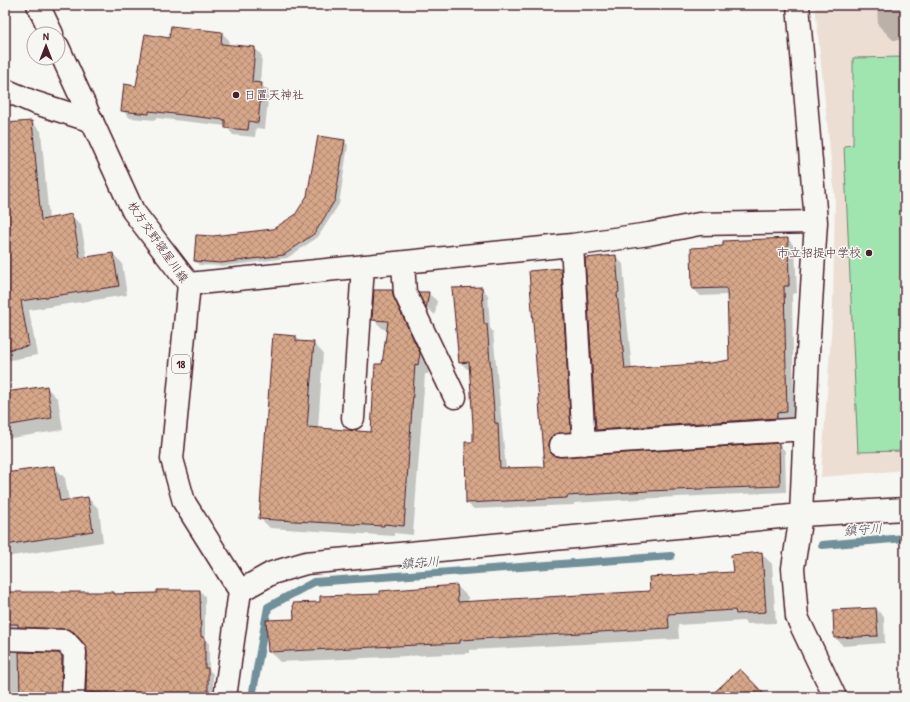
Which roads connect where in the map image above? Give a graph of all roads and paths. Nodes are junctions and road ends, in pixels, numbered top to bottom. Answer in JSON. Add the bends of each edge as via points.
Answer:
{"nodes":[{"id":1,"x":38,"y":5,"type":"edge"},
{"id":2,"x":798,"y":5,"type":"edge"},
{"id":3,"x":48,"y":26,"type":"edge"},
{"id":4,"x":66,"y":64,"type":"edge"},
{"id":5,"x":5,"y":90,"type":"edge"},
{"id":6,"x":92,"y":121,"type":"junction"},
{"id":7,"x":816,"y":222,"type":"junction"},
{"id":8,"x":572,"y":245,"type":"junction"},
{"id":9,"x":403,"y":263,"type":"junction"},
{"id":10,"x":363,"y":266,"type":"junction"},
{"id":11,"x":189,"y":284,"type":"junction"},
{"id":12,"x":455,"y":397,"type":"dead end"},
{"id":13,"x":353,"y":418,"type":"dead end"},
{"id":14,"x":805,"y":429,"type":"junction"},
{"id":15,"x":584,"y":444,"type":"junction"},
{"id":16,"x":560,"y":445,"type":"dead end"},
{"id":17,"x":905,"y":510,"type":"edge"},
{"id":18,"x":801,"y":515,"type":"junction"},
{"id":19,"x":240,"y":591,"type":"junction"},
{"id":20,"x":5,"y":639,"type":"edge"},
{"id":21,"x":73,"y":697,"type":"edge"},
{"id":22,"x":225,"y":697,"type":"edge"},
{"id":23,"x":836,"y":697,"type":"edge"}],
"edges":[{"from":1,"to":3,"type":"street"},
{"from":2,"to":7,"type":"street"},
{"from":4,"to":6,"type":"street","name":"枚方交野寝屋川線"},
{"from":5,"to":6,"type":"street"},
{"from":6,"to":11,"type":"street","name":"枚方交野寝屋川線","via":[[133,211]]},
{"from":7,"to":8,"type":"street","via":[[699,224]]},
{"from":7,"to":14,"type":"street"},
{"from":8,"to":9,"type":"street"},
{"from":8,"to":15,"type":"street"},
{"from":9,"to":10,"type":"street"},
{"from":9,"to":12,"type":"street","via":[[405,293]]},
{"from":10,"to":11,"type":"street"},
{"from":10,"to":13,"type":"street"},
{"from":11,"to":19,"type":"street","name":"枚方交野寝屋川線","number":"18","via":[[172,459],[184,502]]},
{"from":14,"to":15,"type":"street"},
{"from":14,"to":18,"type":"street"},
{"from":15,"to":16,"type":"street"},
{"from":17,"to":18,"type":"street"},
{"from":18,"to":19,"type":"street","via":[[306,563],[272,573]]},
{"from":18,"to":23,"type":"street","via":[[793,568],[797,617]]},
{"from":19,"to":22,"type":"street"},
{"from":20,"to":21,"type":"street","via":[[65,641],[75,652]]}]}
